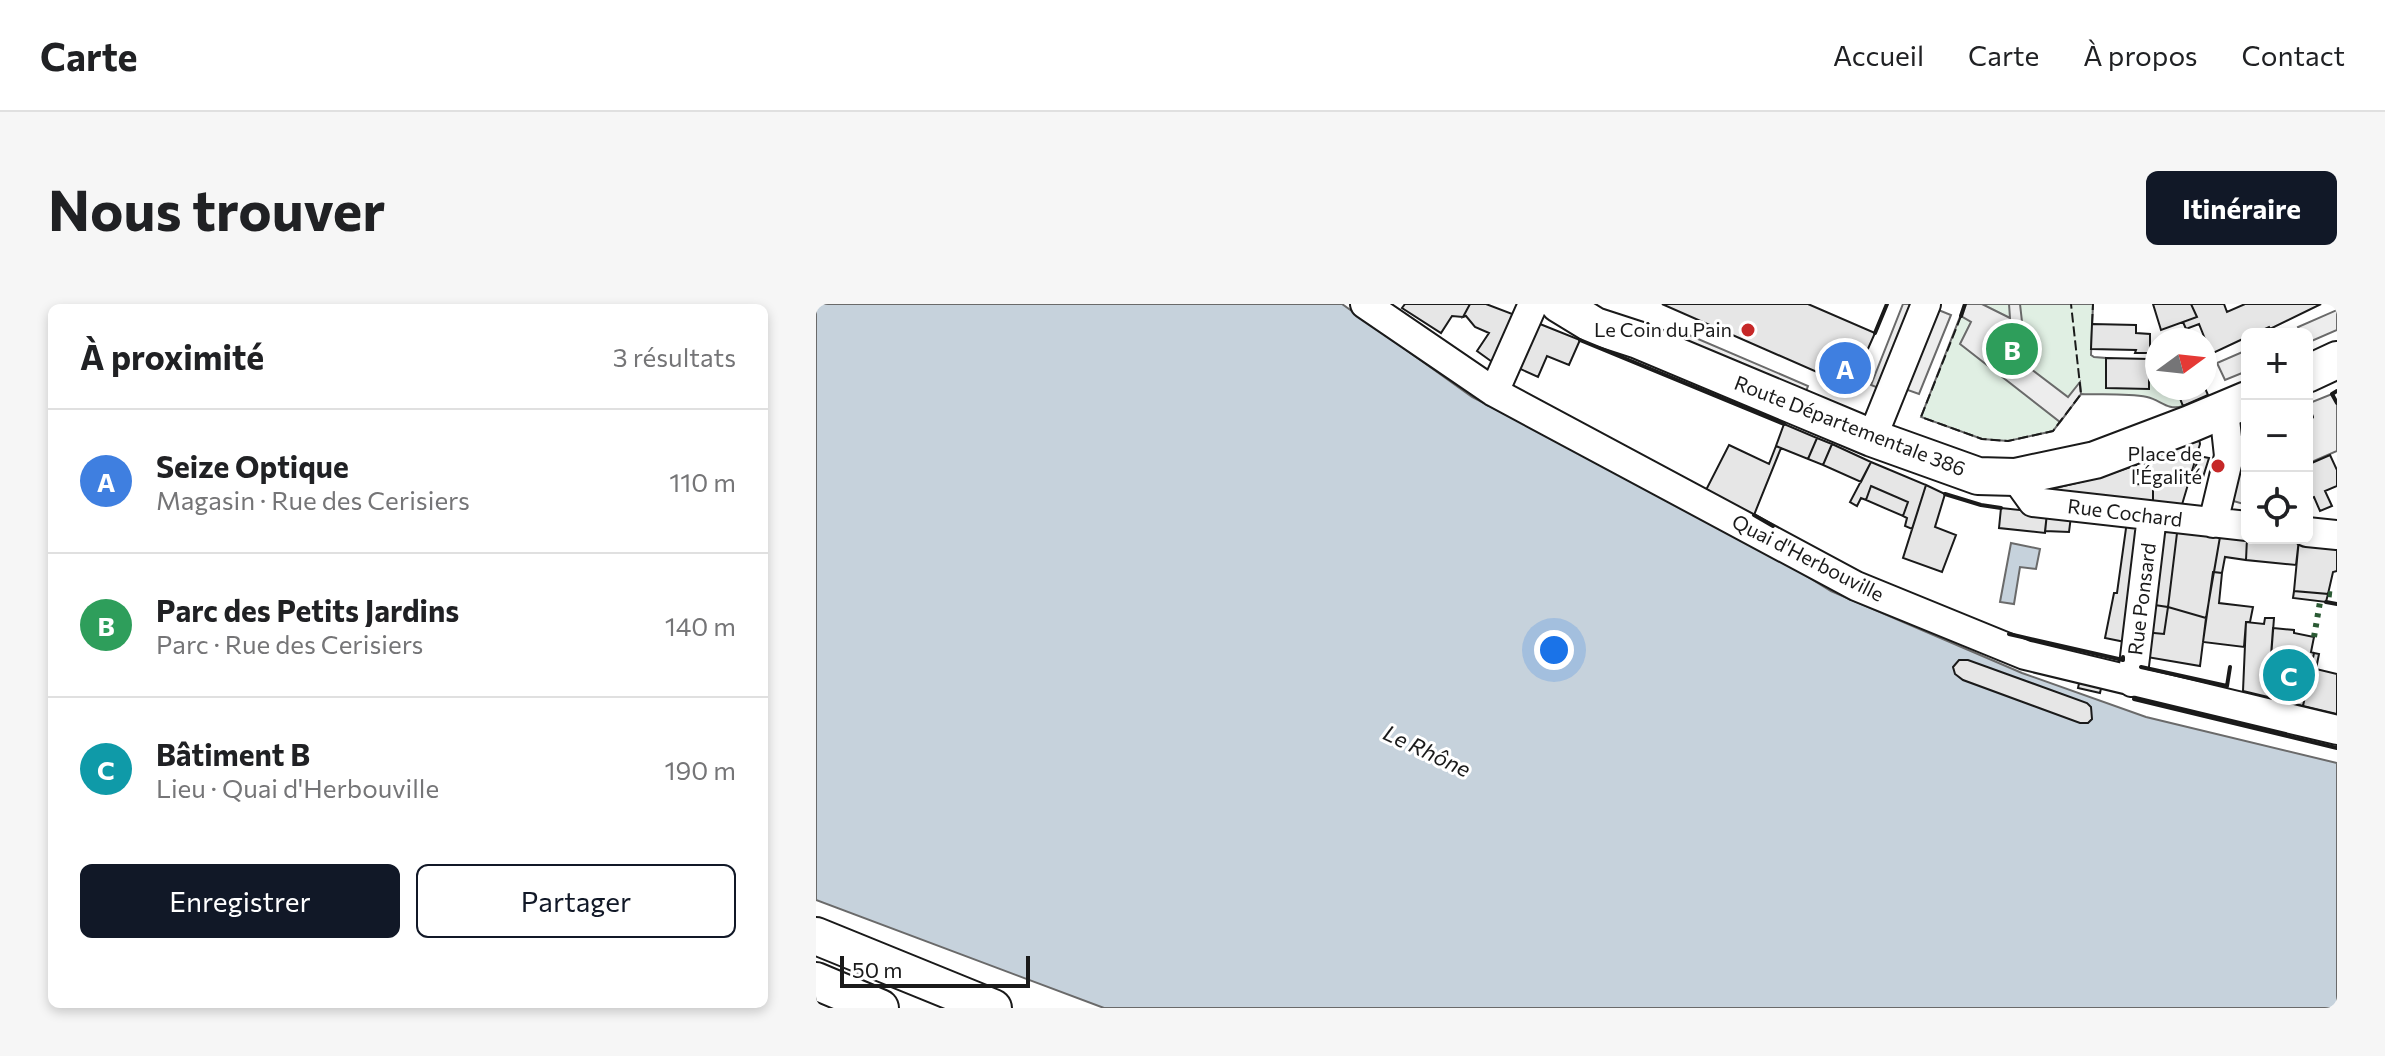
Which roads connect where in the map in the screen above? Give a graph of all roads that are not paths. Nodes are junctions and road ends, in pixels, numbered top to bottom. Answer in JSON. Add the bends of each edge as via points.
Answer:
{"nodes":[{"id":1,"x":1365,"y":304,"type":"edge"},
{"id":2,"x":1533,"y":304,"type":"edge"},
{"id":3,"x":1559,"y":304,"type":"edge"},
{"id":4,"x":1607,"y":304,"type":"edge"},
{"id":5,"x":1926,"y":304,"type":"edge"},
{"id":6,"x":1638,"y":340,"type":"junction"},
{"id":7,"x":2337,"y":360,"type":"edge"},
{"id":8,"x":2313,"y":371,"type":"edge"},
{"id":9,"x":1494,"y":392,"type":"junction"},
{"id":10,"x":2236,"y":405,"type":"edge"},
{"id":11,"x":1872,"y":438,"type":"junction"},
{"id":12,"x":2015,"y":477,"type":"junction"},
{"id":13,"x":2152,"y":516,"type":"junction"},
{"id":14,"x":2213,"y":523,"type":"junction"},
{"id":15,"x":2241,"y":525,"type":"edge"},
{"id":16,"x":2313,"y":533,"type":"edge"},
{"id":17,"x":2337,"y":535,"type":"edge"},
{"id":18,"x":2132,"y":682,"type":"junction"},
{"id":19,"x":2337,"y":730,"type":"edge"},
{"id":20,"x":816,"y":936,"type":"edge"},
{"id":21,"x":816,"y":981,"type":"edge"},
{"id":22,"x":880,"y":1008,"type":"edge"},
{"id":23,"x":993,"y":1008,"type":"edge"}],
"edges":[{"from":1,"to":9,"type":"street","name":"Quai d'Herbouville"},
{"from":2,"to":9,"type":"street"},
{"from":3,"to":6,"type":"main road","name":"Route Départementale 386","via":[[1595,326]]},
{"from":4,"to":6,"type":"main road","name":"Route Départementale 386"},
{"from":5,"to":11,"type":"street"},
{"from":6,"to":11,"type":"main road","name":"Route Départementale 386"},
{"from":7,"to":8,"type":"main road"},
{"from":9,"to":18,"type":"street","name":"Quai d'Herbouville","via":[[1856,586],[2025,655]]},
{"from":10,"to":12,"type":"main road","name":"Route Départementale 386","via":[[2123,451]]},
{"from":10,"to":14,"type":"street"},
{"from":11,"to":12,"type":"main road","name":"Route Départementale 386","via":[[1948,468]]},
{"from":12,"to":13,"type":"street","name":"Rue Cochard","via":[[2033,502]]},
{"from":13,"to":14,"type":"street","name":"Rue Cochard"},
{"from":13,"to":18,"type":"street","name":"Rue Ponsard"},
{"from":14,"to":15,"type":"street","name":"Rue Cochard"},
{"from":16,"to":17,"type":"street"},
{"from":18,"to":19,"type":"street","name":"Quai d'Herbouville"},
{"from":20,"to":23,"type":"main road"},
{"from":21,"to":22,"type":"main road"}]}
